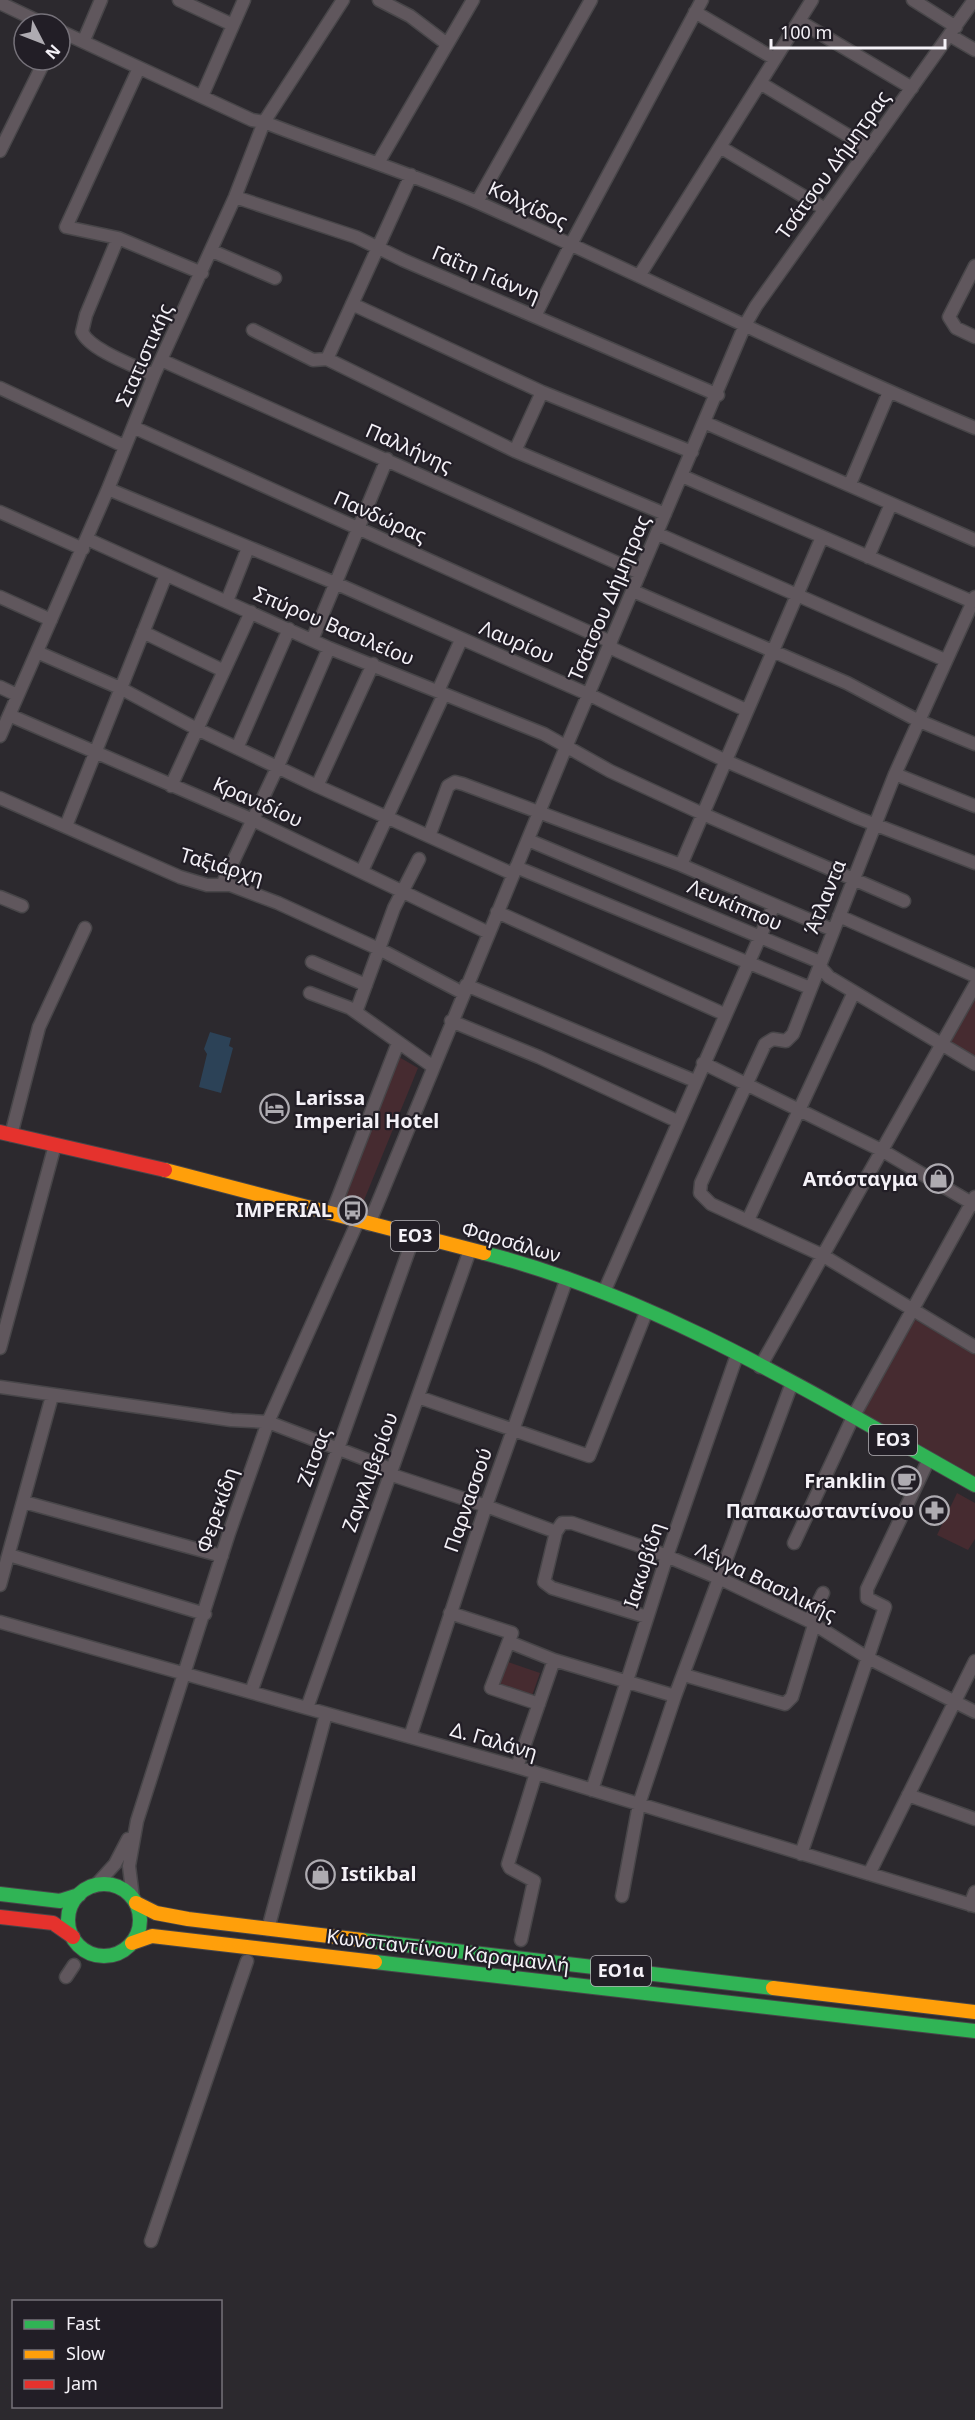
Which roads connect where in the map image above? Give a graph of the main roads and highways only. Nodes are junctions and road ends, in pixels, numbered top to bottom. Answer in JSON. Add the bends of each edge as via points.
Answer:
{"nodes":[{"id":1,"x":5,"y":1134,"type":"edge"},
{"id":2,"x":975,"y":1485,"type":"edge"},
{"id":3,"x":0,"y":1894,"type":"edge"},
{"id":4,"x":79,"y":1895,"type":"junction"},
{"id":5,"x":135,"y":1901,"type":"junction"},
{"id":6,"x":0,"y":1917,"type":"edge"},
{"id":7,"x":72,"y":1937,"type":"junction"},
{"id":8,"x":132,"y":1943,"type":"junction"},
{"id":9,"x":975,"y":2012,"type":"edge"},
{"id":10,"x":975,"y":2031,"type":"edge"}],
"edges":[{"from":1,"to":2,"type":"main road","name":"Φαρσάλων","number":"ΕΟ3","via":[[174,1172],[567,1278],[647,1310],[737,1355]]},
{"from":3,"to":4,"type":"main road","via":[[60,1901]]},
{"from":4,"to":5,"type":"main road","number":"ΕΟ1α","via":[[95,1886],[113,1886]]},
{"from":4,"to":7,"type":"main road","via":[[69,1917]]},
{"from":5,"to":8,"type":"main road","via":[[140,1921]]},
{"from":5,"to":9,"type":"main road","name":"Κωνσταντίνου Καραμανλή","number":"ΕΟ1α","via":[[169,1916]]},
{"from":6,"to":7,"type":"main road","number":"ΕΟ1α","via":[[53,1923]]},
{"from":7,"to":8,"type":"main road","number":"ΕΟ1α","via":[[87,1952],[99,1956],[120,1953]]},
{"from":8,"to":10,"type":"main road","name":"Κωνσταντίνου Καραμανλή","number":"ΕΟ1α","via":[[152,1936]]}]}
